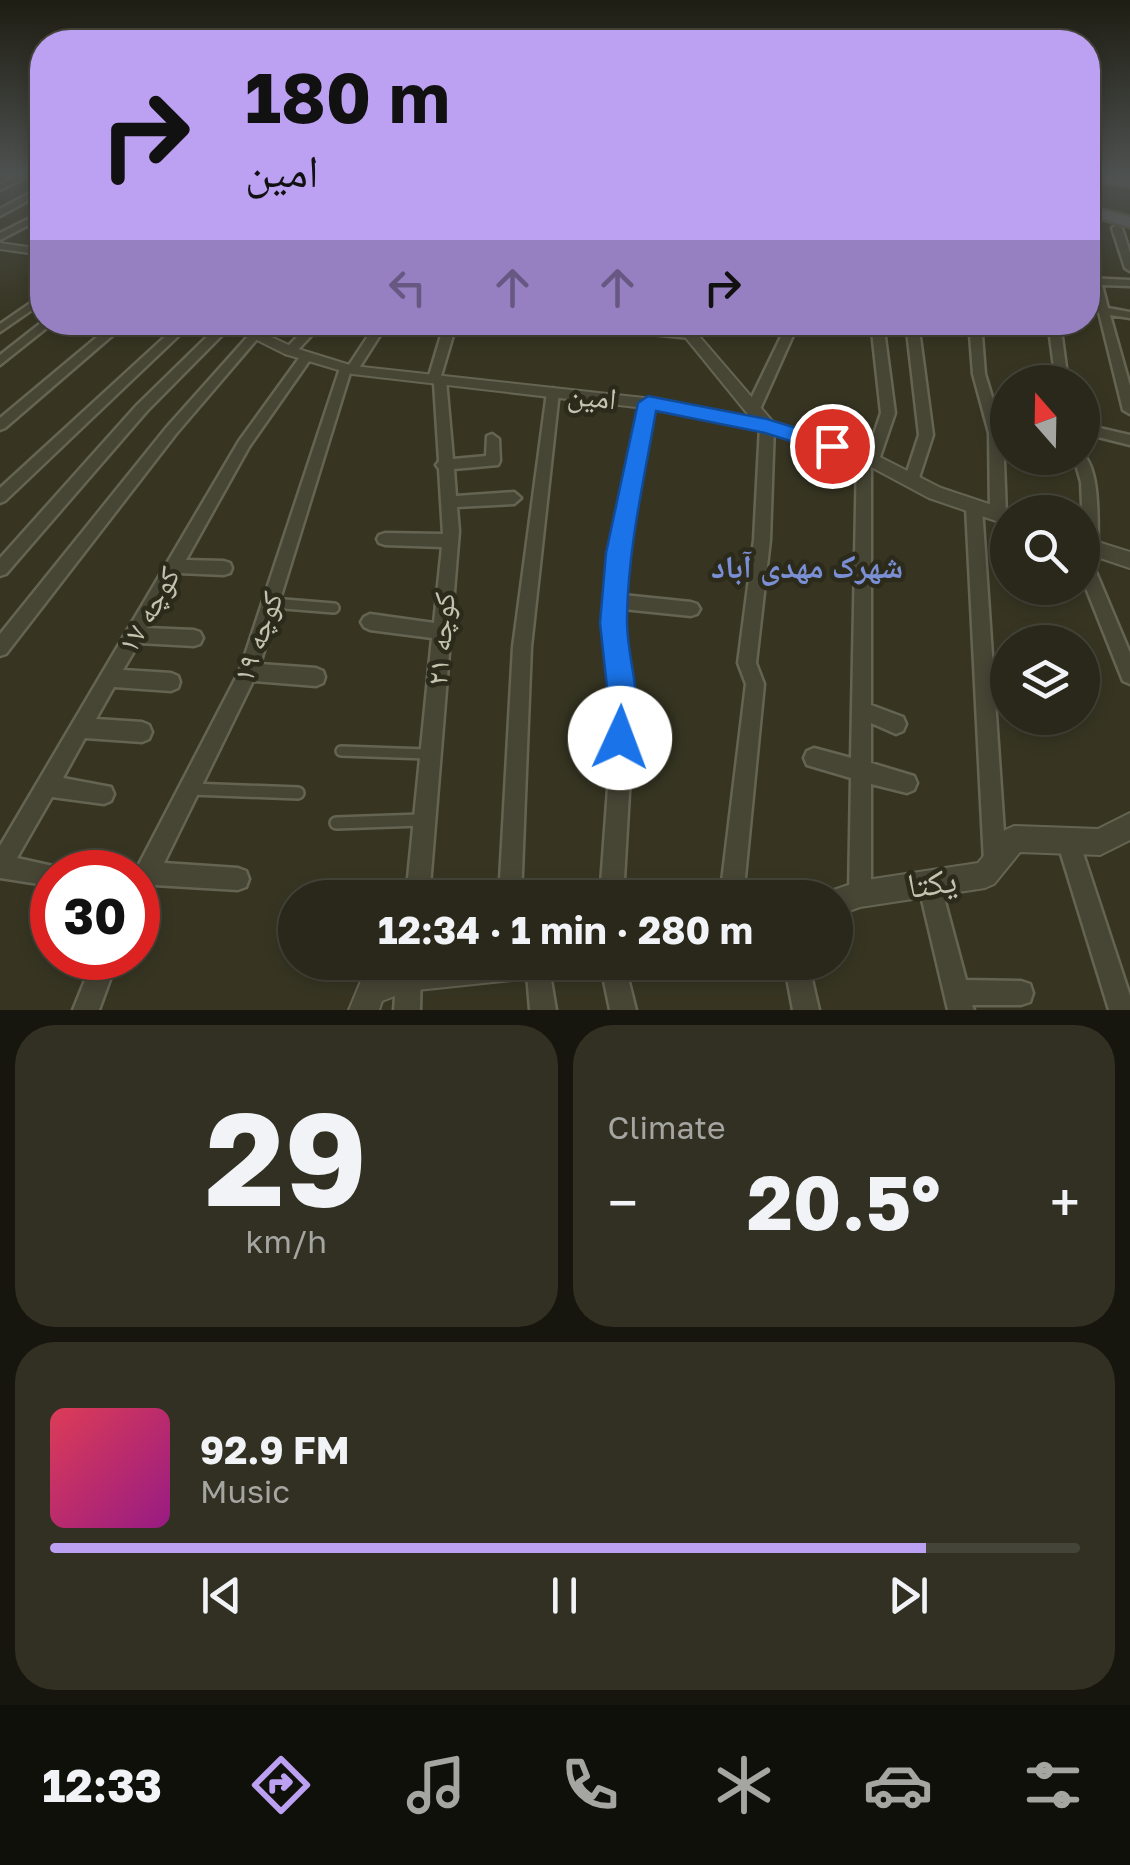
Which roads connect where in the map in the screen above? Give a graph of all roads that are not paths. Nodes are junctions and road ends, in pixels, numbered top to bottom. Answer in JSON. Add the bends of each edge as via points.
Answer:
{"nodes":[{"id":1,"x":30,"y":221,"type":"edge"},
{"id":2,"x":1124,"y":225,"type":"edge"},
{"id":3,"x":0,"y":237,"type":"edge"},
{"id":4,"x":3,"y":249,"type":"edge"},
{"id":5,"x":30,"y":249,"type":"edge"},
{"id":6,"x":1130,"y":268,"type":"edge"},
{"id":7,"x":1100,"y":281,"type":"edge"},
{"id":8,"x":1130,"y":283,"type":"edge"},
{"id":9,"x":1100,"y":300,"type":"edge"},
{"id":10,"x":30,"y":307,"type":"edge"},
{"id":11,"x":1104,"y":310,"type":"junction"},
{"id":12,"x":1130,"y":315,"type":"edge"},
{"id":13,"x":0,"y":329,"type":"edge"},
{"id":14,"x":33,"y":335,"type":"edge"},
{"id":15,"x":107,"y":335,"type":"edge"},
{"id":16,"x":174,"y":335,"type":"edge"},
{"id":17,"x":216,"y":335,"type":"edge"},
{"id":18,"x":252,"y":335,"type":"edge"},
{"id":19,"x":262,"y":335,"type":"edge"},
{"id":20,"x":310,"y":335,"type":"edge"},
{"id":21,"x":374,"y":335,"type":"edge"},
{"id":22,"x":448,"y":335,"type":"edge"},
{"id":23,"x":696,"y":335,"type":"edge"},
{"id":24,"x":788,"y":335,"type":"edge"},
{"id":25,"x":878,"y":335,"type":"edge"},
{"id":26,"x":914,"y":335,"type":"edge"},
{"id":27,"x":976,"y":335,"type":"edge"},
{"id":28,"x":1056,"y":335,"type":"edge"},
{"id":29,"x":1112,"y":341,"type":"junction"},
{"id":30,"x":1130,"y":345,"type":"edge"},
{"id":31,"x":298,"y":354,"type":"junction"},
{"id":32,"x":0,"y":361,"type":"edge"},
{"id":33,"x":1060,"y":365,"type":"edge"},
{"id":34,"x":349,"y":369,"type":"junction"},
{"id":35,"x":437,"y":379,"type":"junction"},
{"id":36,"x":1126,"y":382,"type":"edge"},
{"id":37,"x":553,"y":392,"type":"junction"},
{"id":38,"x":648,"y":403,"type":"junction"},
{"id":39,"x":754,"y":406,"type":"junction"},
{"id":40,"x":1130,"y":410,"type":"edge"},
{"id":41,"x":0,"y":425,"type":"edge"},
{"id":42,"x":767,"y":426,"type":"junction"},
{"id":43,"x":1100,"y":433,"type":"edge"},
{"id":44,"x":492,"y":439,"type":"dead end"},
{"id":45,"x":1130,"y":440,"type":"edge"},
{"id":46,"x":868,"y":458,"type":"junction"},
{"id":47,"x":443,"y":465,"type":"junction"},
{"id":48,"x":912,"y":481,"type":"junction"},
{"id":49,"x":1001,"y":495,"type":"edge"},
{"id":50,"x":0,"y":497,"type":"edge"},
{"id":51,"x":514,"y":498,"type":"dead end"},
{"id":52,"x":447,"y":502,"type":"junction"},
{"id":53,"x":974,"y":506,"type":"junction"},
{"id":54,"x":990,"y":512,"type":"edge"},
{"id":55,"x":385,"y":540,"type":"dead end"},
{"id":56,"x":450,"y":540,"type":"junction"},
{"id":57,"x":1100,"y":553,"type":"edge"},
{"id":58,"x":1130,"y":560,"type":"edge"},
{"id":59,"x":174,"y":566,"type":"junction"},
{"id":60,"x":224,"y":568,"type":"dead end"},
{"id":61,"x":0,"y":569,"type":"edge"},
{"id":62,"x":1100,"y":591,"type":"edge"},
{"id":63,"x":615,"y":601,"type":"junction"},
{"id":64,"x":272,"y":603,"type":"junction"},
{"id":65,"x":334,"y":608,"type":"dead end"},
{"id":66,"x":691,"y":609,"type":"dead end"},
{"id":67,"x":370,"y":622,"type":"dead end"},
{"id":68,"x":442,"y":632,"type":"junction"},
{"id":69,"x":135,"y":635,"type":"junction"},
{"id":70,"x":194,"y":638,"type":"dead end"},
{"id":71,"x":0,"y":648,"type":"edge"},
{"id":72,"x":248,"y":672,"type":"junction"},
{"id":73,"x":1130,"y":675,"type":"edge"},
{"id":74,"x":316,"y":677,"type":"dead end"},
{"id":75,"x":110,"y":678,"type":"junction"},
{"id":76,"x":171,"y":682,"type":"dead end"},
{"id":77,"x":864,"y":711,"type":"junction"},
{"id":78,"x":896,"y":724,"type":"dead end"},
{"id":79,"x":81,"y":728,"type":"junction"},
{"id":80,"x":142,"y":732,"type":"dead end"},
{"id":81,"x":341,"y":752,"type":"dead end"},
{"id":82,"x":432,"y":754,"type":"junction"},
{"id":83,"x":814,"y":758,"type":"dead end"},
{"id":84,"x":864,"y":771,"type":"junction"},
{"id":85,"x":907,"y":783,"type":"dead end"},
{"id":86,"x":47,"y":786,"type":"junction"},
{"id":87,"x":186,"y":789,"type":"junction"},
{"id":88,"x":298,"y":793,"type":"dead end"},
{"id":89,"x":104,"y":794,"type":"dead end"},
{"id":90,"x":425,"y":820,"type":"junction"},
{"id":91,"x":336,"y":823,"type":"dead end"},
{"id":92,"x":1130,"y":826,"type":"edge"},
{"id":93,"x":1068,"y":841,"type":"junction"},
{"id":94,"x":157,"y":850,"type":"edge"},
{"id":95,"x":995,"y":863,"type":"junction"},
{"id":96,"x":0,"y":867,"type":"edge"},
{"id":97,"x":30,"y":872,"type":"edge"},
{"id":98,"x":238,"y":878,"type":"dead end"},
{"id":99,"x":419,"y":880,"type":"edge"},
{"id":100,"x":511,"y":880,"type":"edge"},
{"id":101,"x":613,"y":880,"type":"edge"},
{"id":102,"x":734,"y":880,"type":"edge"},
{"id":103,"x":850,"y":880,"type":"edge"},
{"id":104,"x":160,"y":882,"type":"edge"},
{"id":105,"x":929,"y":883,"type":"junction"},
{"id":106,"x":853,"y":898,"type":"edge"},
{"id":107,"x":98,"y":980,"type":"edge"},
{"id":108,"x":388,"y":980,"type":"edge"},
{"id":109,"x":408,"y":980,"type":"edge"},
{"id":110,"x":543,"y":980,"type":"edge"},
{"id":111,"x":616,"y":980,"type":"edge"},
{"id":112,"x":800,"y":980,"type":"edge"},
{"id":113,"x":1021,"y":993,"type":"dead end"},
{"id":114,"x":959,"y":1001,"type":"edge"},
{"id":115,"x":86,"y":1010,"type":"edge"},
{"id":116,"x":364,"y":1010,"type":"edge"},
{"id":117,"x":407,"y":1010,"type":"edge"},
{"id":118,"x":542,"y":1010,"type":"edge"},
{"id":119,"x":623,"y":1010,"type":"edge"},
{"id":120,"x":806,"y":1010,"type":"edge"},
{"id":121,"x":1122,"y":1010,"type":"edge"}],
"edges":[{"from":1,"to":3,"type":"street"},
{"from":2,"to":6,"type":"street"},
{"from":4,"to":5,"type":"street"},
{"from":7,"to":8,"type":"street"},
{"from":9,"to":11,"type":"street"},
{"from":10,"to":13,"type":"street"},
{"from":11,"to":12,"type":"street"},
{"from":11,"to":29,"type":"street"},
{"from":14,"to":32,"type":"street"},
{"from":15,"to":41,"type":"street"},
{"from":16,"to":50,"type":"street"},
{"from":17,"to":61,"type":"street"},
{"from":18,"to":71,"type":"street"},
{"from":19,"to":31,"type":"street","name":"امین"},
{"from":20,"to":31,"type":"street","name":"کوچه ۱۷"},
{"from":21,"to":34,"type":"street","name":"کوچه ۱۹"},
{"from":22,"to":35,"type":"street","name":"کوچه ۲۱"},
{"from":23,"to":39,"type":"street"},
{"from":24,"to":39,"type":"street"},
{"from":25,"to":46,"type":"street","via":[[888,413]]},
{"from":26,"to":48,"type":"street","via":[[926,435]]},
{"from":27,"to":49,"type":"street"},
{"from":28,"to":33,"type":"street"},
{"from":29,"to":30,"type":"street"},
{"from":29,"to":36,"type":"street"},
{"from":31,"to":34,"type":"street","name":"امین"},
{"from":31,"to":59,"type":"street","name":"کوچه ۱۷"},
{"from":34,"to":35,"type":"street","name":"امین"},
{"from":34,"to":64,"type":"street","name":"کوچه ۱۹"},
{"from":35,"to":37,"type":"street","name":"امین"},
{"from":35,"to":47,"type":"street","name":"کوچه ۲۱"},
{"from":36,"to":40,"type":"street"},
{"from":37,"to":38,"type":"street","name":"امین"},
{"from":37,"to":100,"type":"street","via":[[522,647]]},
{"from":38,"to":42,"type":"street","name":"امین"},
{"from":38,"to":63,"type":"street"},
{"from":39,"to":42,"type":"street"},
{"from":42,"to":46,"type":"street","name":"امین"},
{"from":42,"to":102,"type":"street","via":[[747,662],[754,684]]},
{"from":43,"to":45,"type":"street"},
{"from":44,"to":47,"type":"street","via":[[493,461]]},
{"from":46,"to":48,"type":"street","name":"امین"},
{"from":46,"to":77,"type":"street"},
{"from":47,"to":52,"type":"street","name":"کوچه ۲۱"},
{"from":48,"to":53,"type":"street","name":"امین"},
{"from":51,"to":52,"type":"street"},
{"from":52,"to":56,"type":"street","name":"کوچه ۲۱"},
{"from":53,"to":54,"type":"street","name":"امین"},
{"from":53,"to":95,"type":"street"},
{"from":55,"to":56,"type":"street"},
{"from":56,"to":68,"type":"street","name":"کوچه ۲۱"},
{"from":57,"to":58,"type":"street"},
{"from":59,"to":60,"type":"street"},
{"from":59,"to":69,"type":"street","name":"کوچه ۱۷"},
{"from":62,"to":73,"type":"street"},
{"from":63,"to":66,"type":"street"},
{"from":63,"to":101,"type":"street","via":[[624,706]]},
{"from":64,"to":65,"type":"lane"},
{"from":64,"to":72,"type":"street","name":"کوچه ۱۹"},
{"from":67,"to":68,"type":"street"},
{"from":68,"to":82,"type":"street","name":"کوچه ۲۱"},
{"from":69,"to":70,"type":"street"},
{"from":69,"to":75,"type":"street","name":"کوچه ۱۷"},
{"from":72,"to":74,"type":"street"},
{"from":72,"to":87,"type":"street","name":"کوچه ۱۹"},
{"from":75,"to":76,"type":"street"},
{"from":75,"to":79,"type":"street","name":"کوچه ۱۷"},
{"from":77,"to":78,"type":"street"},
{"from":77,"to":84,"type":"street"},
{"from":79,"to":80,"type":"street"},
{"from":79,"to":86,"type":"street","name":"کوچه ۱۷"},
{"from":81,"to":82,"type":"lane"},
{"from":82,"to":90,"type":"street","name":"کوچه ۲۱"},
{"from":83,"to":84,"type":"street"},
{"from":84,"to":85,"type":"street"},
{"from":84,"to":103,"type":"street"},
{"from":86,"to":89,"type":"street"},
{"from":86,"to":96,"type":"street","name":"کوچه ۱۷"},
{"from":87,"to":88,"type":"lane"},
{"from":87,"to":94,"type":"street","name":"کوچه ۱۹"},
{"from":90,"to":91,"type":"lane"},
{"from":90,"to":99,"type":"street","name":"کوچه ۲۱"},
{"from":92,"to":93,"type":"street","name":"یکتا","via":[[1100,842]]},
{"from":93,"to":95,"type":"street","name":"یکتا","via":[[1014,838]]},
{"from":93,"to":121,"type":"street"},
{"from":95,"to":105,"type":"street","name":"یکتا","via":[[984,876]]},
{"from":96,"to":97,"type":"street"},
{"from":98,"to":104,"type":"street"},
{"from":105,"to":106,"type":"street","name":"یکتا"},
{"from":105,"to":114,"type":"street"},
{"from":107,"to":115,"type":"street"},
{"from":108,"to":116,"type":"street","via":[[371,991]]},
{"from":109,"to":117,"type":"street"},
{"from":110,"to":118,"type":"street"},
{"from":111,"to":119,"type":"street"},
{"from":112,"to":120,"type":"street"},
{"from":113,"to":114,"type":"street"}]}
